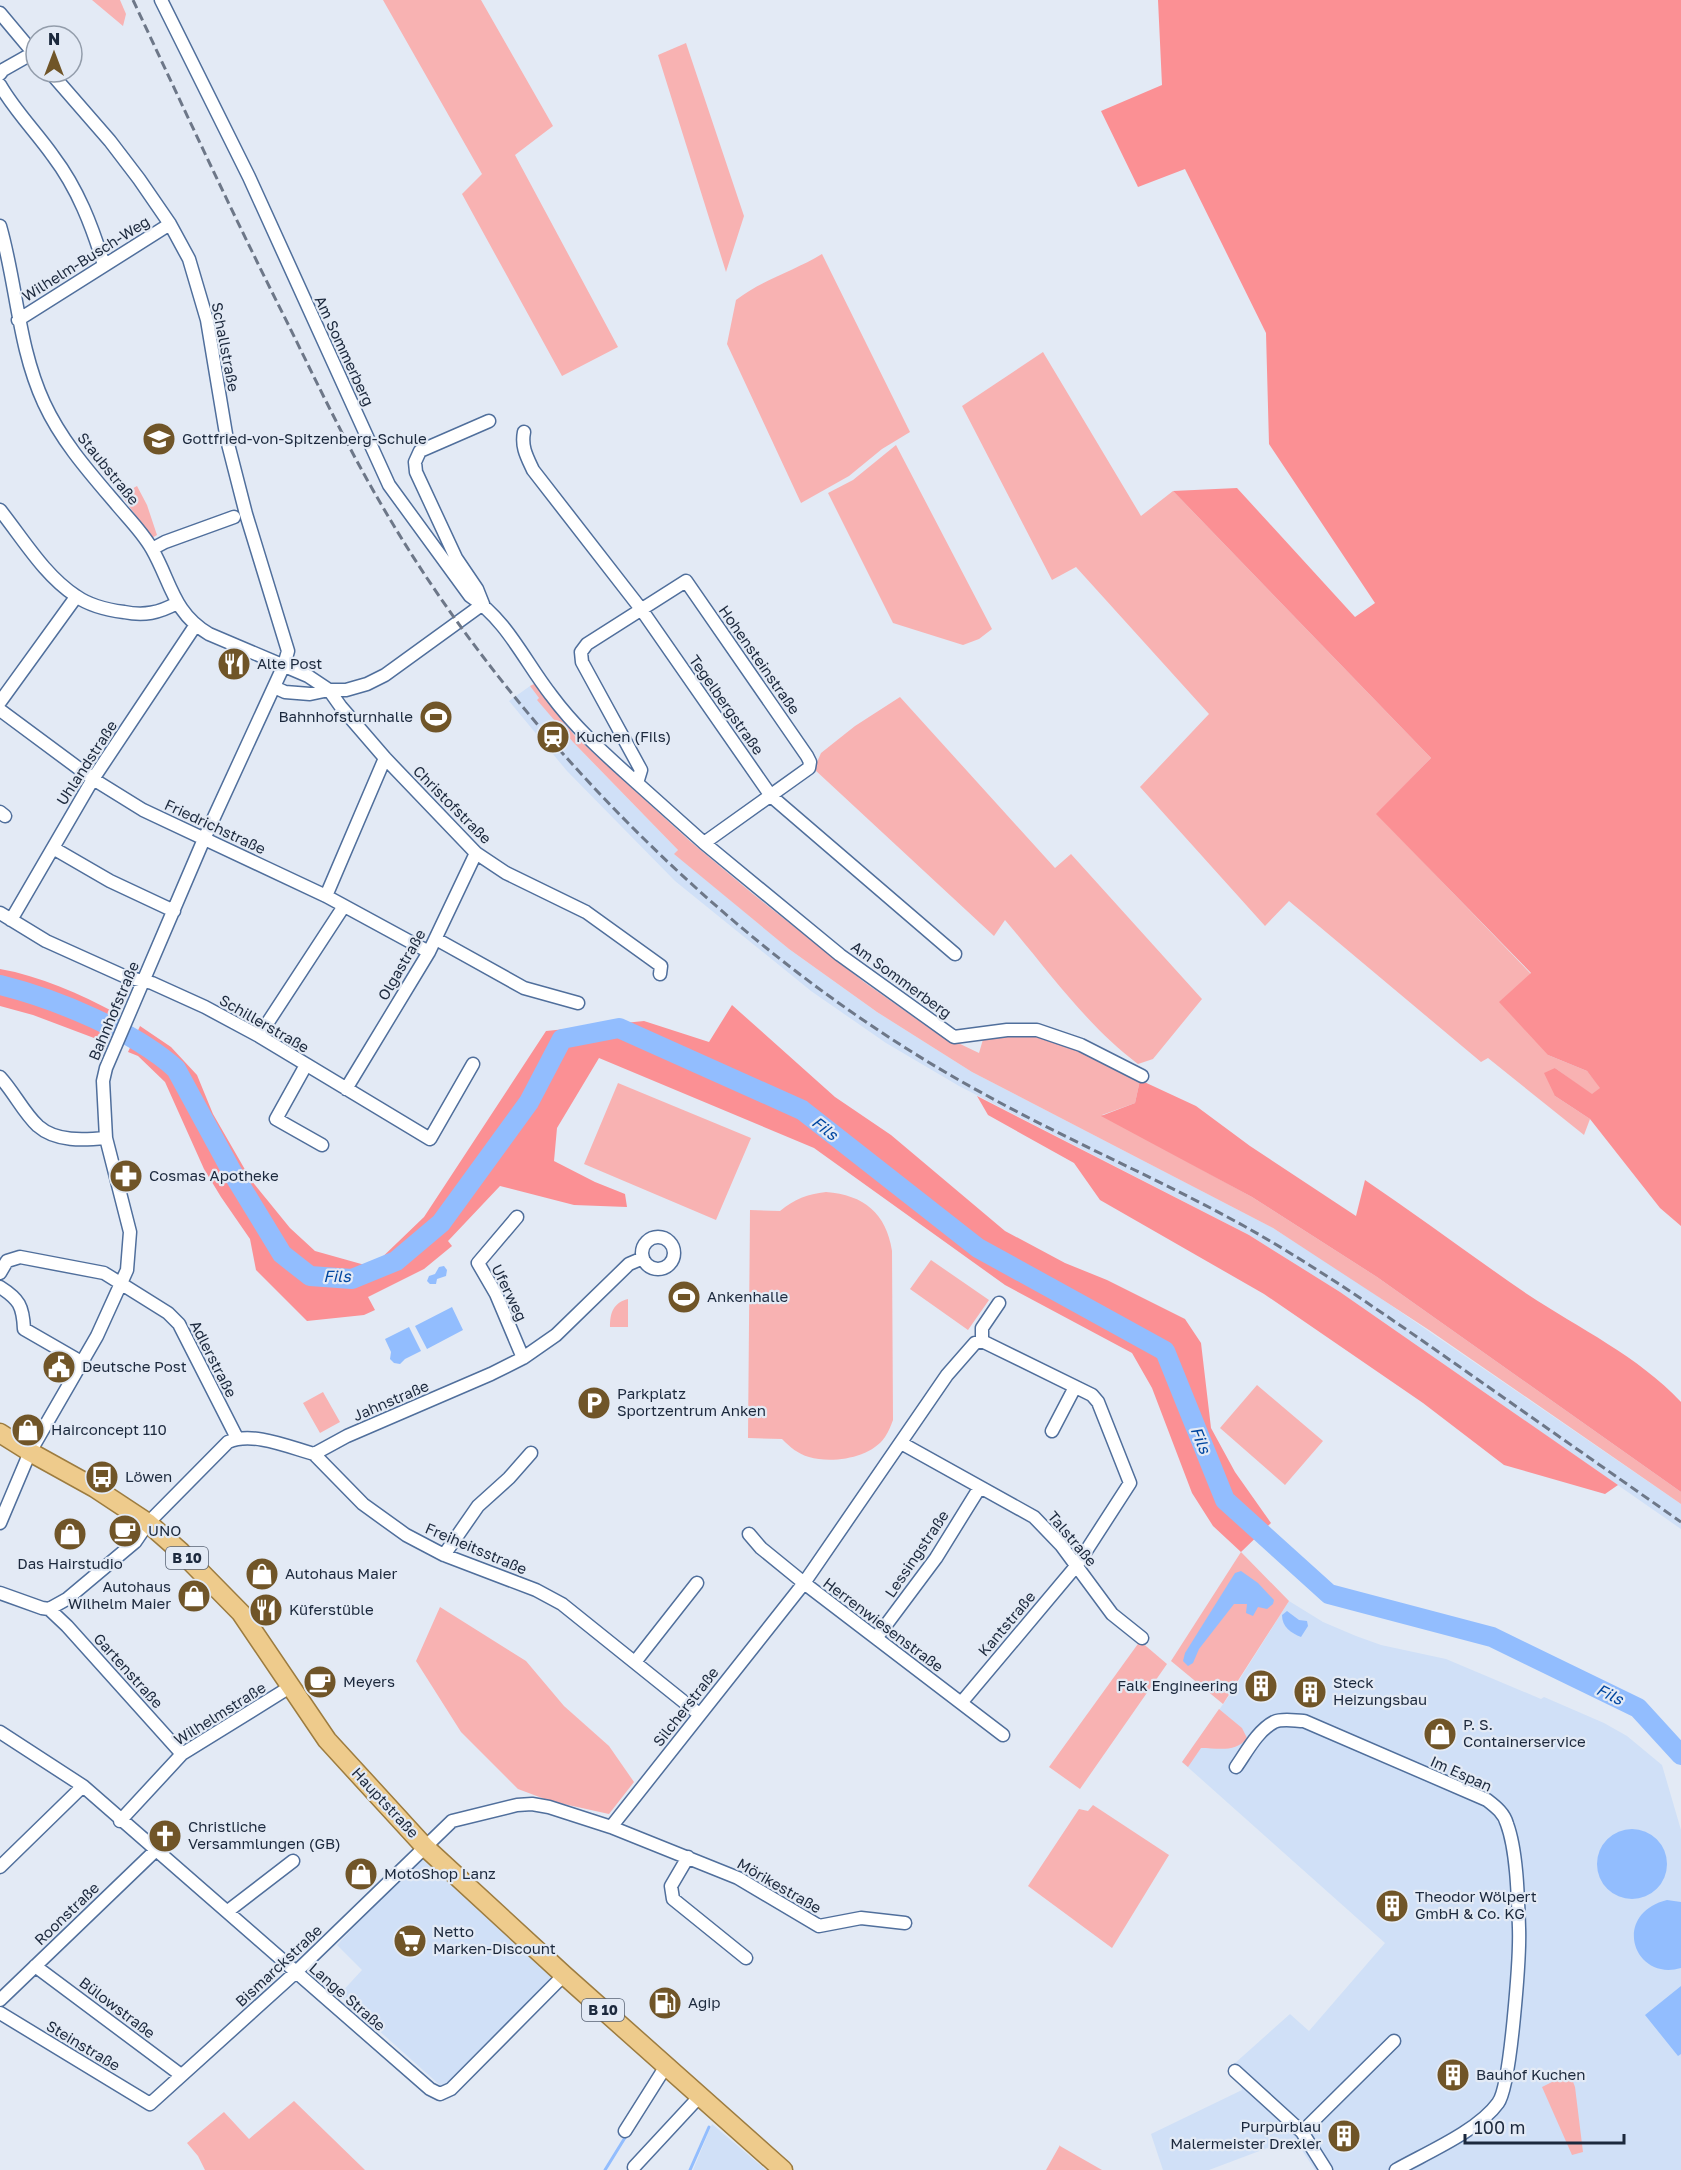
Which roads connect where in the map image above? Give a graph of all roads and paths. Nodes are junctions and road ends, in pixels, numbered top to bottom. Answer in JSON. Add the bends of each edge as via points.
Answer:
{"nodes":[{"id":1,"x":161,"y":0,"type":"edge"},
{"id":2,"x":0,"y":13,"type":"edge"},
{"id":3,"x":24,"y":41,"type":"edge"},
{"id":4,"x":24,"y":59,"type":"edge"},
{"id":5,"x":0,"y":74,"type":"edge"},
{"id":6,"x":60,"y":84,"type":"edge"},
{"id":7,"x":0,"y":85,"type":"edge"},
{"id":8,"x":170,"y":224,"type":"junction"},
{"id":9,"x":0,"y":226,"type":"edge"},
{"id":10,"x":104,"y":265,"type":"junction"},
{"id":11,"x":14,"y":291,"type":"junction"},
{"id":12,"x":1,"y":293,"type":"edge"},
{"id":13,"x":18,"y":320,"type":"junction"},
{"id":14,"x":489,"y":421,"type":"dead end"},
{"id":15,"x":524,"y":432,"type":"dead end"},
{"id":16,"x":0,"y":510,"type":"edge"},
{"id":17,"x":234,"y":517,"type":"dead end"},
{"id":18,"x":152,"y":549,"type":"junction"},
{"id":19,"x":76,"y":597,"type":"junction"},
{"id":20,"x":177,"y":603,"type":"junction"},
{"id":21,"x":483,"y":604,"type":"junction"},
{"id":22,"x":641,"y":609,"type":"junction"},
{"id":23,"x":195,"y":626,"type":"junction"},
{"id":24,"x":284,"y":665,"type":"junction"},
{"id":25,"x":274,"y":687,"type":"junction"},
{"id":26,"x":330,"y":690,"type":"junction"},
{"id":27,"x":0,"y":702,"type":"edge"},
{"id":28,"x":0,"y":710,"type":"edge"},
{"id":29,"x":386,"y":758,"type":"junction"},
{"id":30,"x":93,"y":779,"type":"junction"},
{"id":31,"x":637,"y":783,"type":"junction"},
{"id":32,"x":771,"y":796,"type":"junction"},
{"id":33,"x":204,"y":839,"type":"junction"},
{"id":34,"x":705,"y":843,"type":"junction"},
{"id":35,"x":53,"y":848,"type":"junction"},
{"id":36,"x":476,"y":853,"type":"junction"},
{"id":37,"x":326,"y":896,"type":"junction"},
{"id":38,"x":344,"y":906,"type":"junction"},
{"id":39,"x":174,"y":911,"type":"junction"},
{"id":40,"x":5,"y":916,"type":"edge"},
{"id":41,"x":436,"y":939,"type":"junction"},
{"id":42,"x":429,"y":952,"type":"junction"},
{"id":43,"x":955,"y":954,"type":"dead end"},
{"id":44,"x":660,"y":974,"type":"dead end"},
{"id":45,"x":142,"y":981,"type":"junction"},
{"id":46,"x":578,"y":1003,"type":"dead end"},
{"id":47,"x":259,"y":1036,"type":"junction"},
{"id":48,"x":473,"y":1064,"type":"dead end"},
{"id":49,"x":306,"y":1065,"type":"junction"},
{"id":50,"x":1142,"y":1076,"type":"dead end"},
{"id":51,"x":0,"y":1077,"type":"edge"},
{"id":52,"x":346,"y":1089,"type":"junction"},
{"id":53,"x":106,"y":1138,"type":"junction"},
{"id":54,"x":322,"y":1145,"type":"dead end"},
{"id":55,"x":517,"y":1217,"type":"dead end"},
{"id":56,"x":643,"y":1258,"type":"dead end"},
{"id":57,"x":0,"y":1272,"type":"edge"},
{"id":58,"x":122,"y":1283,"type":"junction"},
{"id":59,"x":0,"y":1287,"type":"edge"},
{"id":60,"x":999,"y":1303,"type":"dead end"},
{"id":61,"x":982,"y":1341,"type":"junction"},
{"id":62,"x":523,"y":1358,"type":"junction"},
{"id":63,"x":83,"y":1363,"type":"junction"},
{"id":64,"x":1076,"y":1387,"type":"junction"},
{"id":65,"x":1052,"y":1431,"type":"dead end"},
{"id":66,"x":0,"y":1433,"type":"edge"},
{"id":67,"x":237,"y":1438,"type":"junction"},
{"id":68,"x":901,"y":1443,"type":"junction"},
{"id":69,"x":30,"y":1452,"type":"junction"},
{"id":70,"x":531,"y":1453,"type":"dead end"},
{"id":71,"x":314,"y":1454,"type":"junction"},
{"id":72,"x":980,"y":1487,"type":"junction"},
{"id":73,"x":2,"y":1515,"type":"edge"},
{"id":74,"x":148,"y":1523,"type":"junction"},
{"id":75,"x":749,"y":1534,"type":"dead end"},
{"id":76,"x":444,"y":1555,"type":"junction"},
{"id":77,"x":1077,"y":1565,"type":"junction"},
{"id":78,"x":697,"y":1583,"type":"dead end"},
{"id":79,"x":804,"y":1583,"type":"junction"},
{"id":80,"x":0,"y":1593,"type":"edge"},
{"id":81,"x":49,"y":1609,"type":"junction"},
{"id":82,"x":877,"y":1637,"type":"junction"},
{"id":83,"x":1142,"y":1638,"type":"dead end"},
{"id":84,"x":635,"y":1662,"type":"junction"},
{"id":85,"x":290,"y":1687,"type":"junction"},
{"id":86,"x":961,"y":1703,"type":"junction"},
{"id":87,"x":699,"y":1714,"type":"junction"},
{"id":88,"x":0,"y":1732,"type":"edge"},
{"id":89,"x":1003,"y":1736,"type":"dead end"},
{"id":90,"x":182,"y":1754,"type":"junction"},
{"id":91,"x":1236,"y":1767,"type":"dead end"},
{"id":92,"x":83,"y":1786,"type":"junction"},
{"id":93,"x":120,"y":1821,"type":"junction"},
{"id":94,"x":611,"y":1827,"type":"junction"},
{"id":95,"x":425,"y":1847,"type":"junction"},
{"id":96,"x":156,"y":1850,"type":"junction"},
{"id":97,"x":688,"y":1857,"type":"junction"},
{"id":98,"x":293,"y":1861,"type":"dead end"},
{"id":99,"x":0,"y":1867,"type":"edge"},
{"id":100,"x":228,"y":1911,"type":"junction"},
{"id":101,"x":905,"y":1923,"type":"dead end"},
{"id":102,"x":746,"y":1958,"type":"dead end"},
{"id":103,"x":35,"y":1966,"type":"junction"},
{"id":104,"x":296,"y":1972,"type":"junction"},
{"id":105,"x":564,"y":1975,"type":"junction"},
{"id":106,"x":0,"y":2000,"type":"edge"},
{"id":107,"x":0,"y":2013,"type":"edge"},
{"id":108,"x":1394,"y":2041,"type":"dead end"},
{"id":109,"x":666,"y":2066,"type":"junction"},
{"id":110,"x":1235,"y":2071,"type":"dead end"},
{"id":111,"x":181,"y":2075,"type":"junction"},
{"id":112,"x":699,"y":2097,"type":"junction"},
{"id":113,"x":150,"y":2104,"type":"joint"},
{"id":114,"x":625,"y":2131,"type":"dead end"},
{"id":115,"x":1302,"y":2132,"type":"junction"},
{"id":116,"x":634,"y":2168,"type":"dead end"},
{"id":117,"x":783,"y":2170,"type":"edge"},
{"id":118,"x":1326,"y":2170,"type":"edge"},
{"id":119,"x":1396,"y":2170,"type":"edge"}],
"edges":[{"from":1,"to":21,"type":"street","name":"Am Sommerberg","via":[[249,177],[389,485],[470,596]]},
{"from":2,"to":3,"type":"street"},
{"from":4,"to":5,"type":"street"},
{"from":6,"to":8,"type":"street","name":"Schallstraße","via":[[139,178]]},
{"from":7,"to":10,"type":"street","via":[[55,157],[77,194]]},
{"from":8,"to":10,"type":"street","name":"Wilhelm-Busch-Weg"},
{"from":8,"to":24,"type":"street","name":"Schallstraße","via":[[189,259],[207,320],[227,440],[287,644]]},
{"from":9,"to":11,"type":"street","name":"Staubstraße"},
{"from":10,"to":13,"type":"street","name":"Wilhelm-Busch-Weg"},
{"from":11,"to":12,"type":"street"},
{"from":11,"to":13,"type":"street","name":"Staubstraße"},
{"from":13,"to":18,"type":"street","name":"Staubstraße","via":[[33,376],[60,432]]},
{"from":14,"to":21,"type":"street","name":"Am Sommerberg","via":[[420,451],[415,462],[451,548]]},
{"from":15,"to":22,"type":"street","name":"Tegelbergstraße","via":[[524,452],[533,470]]},
{"from":16,"to":19,"type":"street","via":[[52,576]]},
{"from":17,"to":18,"type":"street"},
{"from":18,"to":20,"type":"street","name":"Staubstraße"},
{"from":19,"to":20,"type":"street","via":[[109,610],[136,614],[158,612]]},
{"from":19,"to":27,"type":"street"},
{"from":20,"to":23,"type":"street","name":"Staubstraße"},
{"from":21,"to":26,"type":"street","via":[[385,675],[346,690]]},
{"from":21,"to":31,"type":"street","name":"Am Sommerberg","via":[[506,629],[581,732]]},
{"from":22,"to":31,"type":"street","via":[[587,644],[581,652],[582,662],[641,770]]},
{"from":22,"to":32,"type":"street","name":"Tegelbergstraße"},
{"from":22,"to":32,"type":"street","name":"Hohensteinstraße","via":[[686,581],[810,762],[808,768]]},
{"from":23,"to":24,"type":"street","name":"Staubstraße"},
{"from":23,"to":30,"type":"street","name":"Uhlandstraße"},
{"from":24,"to":25,"type":"street","name":"Bahnhofstraße"},
{"from":24,"to":26,"type":"street"},
{"from":25,"to":26,"type":"street","via":[[310,694]]},
{"from":25,"to":33,"type":"street","name":"Bahnhofstraße"},
{"from":26,"to":29,"type":"street","name":"Christofstraße"},
{"from":28,"to":30,"type":"street","name":"Friedrichstraße"},
{"from":29,"to":36,"type":"street","name":"Christofstraße"},
{"from":29,"to":37,"type":"street"},
{"from":30,"to":33,"type":"street","name":"Friedrichstraße","via":[[143,810]]},
{"from":30,"to":35,"type":"street","name":"Uhlandstraße"},
{"from":31,"to":34,"type":"street","name":"Am Sommerberg"},
{"from":32,"to":34,"type":"street"},
{"from":32,"to":43,"type":"street","name":"Tegelbergstraße"},
{"from":33,"to":37,"type":"street","name":"Friedrichstraße"},
{"from":33,"to":39,"type":"street","name":"Bahnhofstraße"},
{"from":34,"to":50,"type":"street","name":"Am Sommerberg","via":[[840,955],[954,1037],[1036,1030],[1081,1045]]},
{"from":35,"to":39,"type":"street"},
{"from":35,"to":40,"type":"street","name":"Uhlandstraße"},
{"from":36,"to":41,"type":"street","name":"Olgastraße"},
{"from":36,"to":44,"type":"street","name":"Christofstraße","via":[[506,873],[586,912],[661,966]]},
{"from":37,"to":38,"type":"street","name":"Friedrichstraße"},
{"from":38,"to":42,"type":"street","name":"Friedrichstraße"},
{"from":38,"to":47,"type":"street"},
{"from":39,"to":45,"type":"street","name":"Bahnhofstraße"},
{"from":40,"to":45,"type":"street","name":"Schillerstraße","via":[[46,941]]},
{"from":41,"to":42,"type":"street","name":"Olgastraße"},
{"from":41,"to":46,"type":"street","via":[[524,988]]},
{"from":42,"to":52,"type":"street","name":"Olgastraße"},
{"from":45,"to":47,"type":"street","name":"Schillerstraße","via":[[205,1007]]},
{"from":45,"to":53,"type":"street","name":"Bahnhofstraße","via":[[103,1081]]},
{"from":47,"to":49,"type":"street","name":"Schillerstraße"},
{"from":48,"to":52,"type":"street","name":"Schillerstraße","via":[[430,1139]]},
{"from":49,"to":52,"type":"street","name":"Schillerstraße"},
{"from":49,"to":54,"type":"street","via":[[276,1119]]},
{"from":51,"to":53,"type":"street","via":[[47,1132],[67,1138]]},
{"from":53,"to":58,"type":"street","name":"Bahnhofstraße","via":[[130,1232]]},
{"from":55,"to":62,"type":"street","name":"Uferweg","via":[[478,1263]]},
{"from":56,"to":62,"type":"street","name":"Jahnstraße","via":[[629,1264],[556,1335]]},
{"from":57,"to":58,"type":"street","name":"Adlerstraße","via":[[7,1261],[20,1257],[104,1273]]},
{"from":58,"to":63,"type":"street","name":"Bahnhofstraße"},
{"from":58,"to":67,"type":"street","name":"Adlerstraße","via":[[179,1324]]},
{"from":59,"to":63,"type":"street","via":[[15,1296],[21,1306],[24,1329]]},
{"from":60,"to":61,"type":"street","via":[[982,1328]]},
{"from":61,"to":64,"type":"street"},
{"from":61,"to":68,"type":"street","name":"Silcherstraße","via":[[975,1343],[947,1375]]},
{"from":62,"to":71,"type":"street","name":"Jahnstraße"},
{"from":63,"to":69,"type":"street","name":"Bahnhofstraße"},
{"from":64,"to":65,"type":"street"},
{"from":64,"to":77,"type":"street","name":"Kantstraße","via":[[1098,1402],[1130,1483]]},
{"from":66,"to":69,"type":"main road","name":"Hauptstraße","number":"B 10"},
{"from":67,"to":71,"type":"street","via":[[249,1437]]},
{"from":67,"to":74,"type":"street","via":[[228,1442]]},
{"from":68,"to":72,"type":"street","name":"Talstraße"},
{"from":68,"to":79,"type":"street","name":"Silcherstraße"},
{"from":69,"to":73,"type":"street","name":"Bahnhofstraße"},
{"from":69,"to":74,"type":"main road","name":"Hauptstraße","number":"B 10","via":[[73,1474]]},
{"from":70,"to":76,"type":"street","via":[[477,1506]]},
{"from":71,"to":76,"type":"street","name":"Freiheitsstraße","via":[[363,1504],[406,1535]]},
{"from":72,"to":77,"type":"street","name":"Talstraße","via":[[1034,1517]]},
{"from":72,"to":82,"type":"street","name":"Lessingstraße","via":[[936,1558]]},
{"from":74,"to":81,"type":"street","via":[[135,1542],[67,1599]]},
{"from":74,"to":85,"type":"main road","name":"Hauptstraße","number":"B 10","via":[[241,1613]]},
{"from":75,"to":79,"type":"street","name":"Herrenwiesenstraße"},
{"from":76,"to":84,"type":"street","name":"Freiheitsstraße","via":[[562,1604]]},
{"from":77,"to":83,"type":"street","name":"Talstraße","via":[[1112,1614]]},
{"from":77,"to":86,"type":"street","name":"Kantstraße"},
{"from":78,"to":84,"type":"street"},
{"from":79,"to":82,"type":"street","name":"Herrenwiesenstraße"},
{"from":79,"to":87,"type":"street","name":"Silcherstraße"},
{"from":80,"to":81,"type":"street"},
{"from":81,"to":90,"type":"street","name":"Gartenstraße"},
{"from":82,"to":86,"type":"street","name":"Herrenwiesenstraße"},
{"from":84,"to":87,"type":"street","name":"Freiheitsstraße"},
{"from":85,"to":90,"type":"street","name":"Wilhelmstraße"},
{"from":85,"to":95,"type":"main road","name":"Hauptstraße","number":"B 10","via":[[327,1740]]},
{"from":86,"to":89,"type":"street","name":"Herrenwiesenstraße"},
{"from":87,"to":94,"type":"street","name":"Silcherstraße"},
{"from":88,"to":92,"type":"street","name":"Lange Straße"},
{"from":90,"to":93,"type":"street","name":"Wilhelmstraße"},
{"from":91,"to":119,"type":"street","name":"Im Espan","via":[[1258,1737],[1275,1722],[1304,1721],[1487,1800],[1500,1810],[1507,1823],[1519,1930],[1511,2037],[1500,2102],[1481,2122]]},
{"from":92,"to":93,"type":"street","name":"Lange Straße"},
{"from":92,"to":99,"type":"street"},
{"from":93,"to":96,"type":"street","name":"Lange Straße"},
{"from":94,"to":95,"type":"street","via":[[549,1807],[517,1805],[452,1821]]},
{"from":94,"to":97,"type":"street","name":"Mörikestraße"},
{"from":95,"to":104,"type":"street","name":"Bismarckstraße"},
{"from":95,"to":105,"type":"main road","name":"Hauptstraße","number":"B 10"},
{"from":96,"to":100,"type":"street","name":"Lange Straße"},
{"from":96,"to":103,"type":"street","name":"Roonstraße"},
{"from":97,"to":101,"type":"street","name":"Mörikestraße","via":[[738,1878],[819,1926],[861,1918]]},
{"from":97,"to":102,"type":"street","via":[[671,1886],[673,1899]]},
{"from":98,"to":100,"type":"street"},
{"from":100,"to":104,"type":"street","name":"Lange Straße"},
{"from":103,"to":106,"type":"street","name":"Roonstraße"},
{"from":103,"to":111,"type":"street","name":"Bülowstraße"},
{"from":104,"to":105,"type":"street","name":"Lange Straße","via":[[440,2094],[451,2089]]},
{"from":104,"to":111,"type":"street","name":"Bismarckstraße"},
{"from":105,"to":109,"type":"main road","name":"Hauptstraße","number":"B 10"},
{"from":107,"to":113,"type":"street","name":"Steinstraße"},
{"from":108,"to":115,"type":"street"},
{"from":109,"to":112,"type":"main road","name":"Hauptstraße","number":"B 10"},
{"from":109,"to":114,"type":"street"},
{"from":110,"to":115,"type":"street"},
{"from":111,"to":113,"type":"street","name":"Bismarckstraße"},
{"from":112,"to":116,"type":"street"},
{"from":112,"to":117,"type":"main road","name":"Hauptstraße","number":"B 10"},
{"from":115,"to":118,"type":"street"}]}
